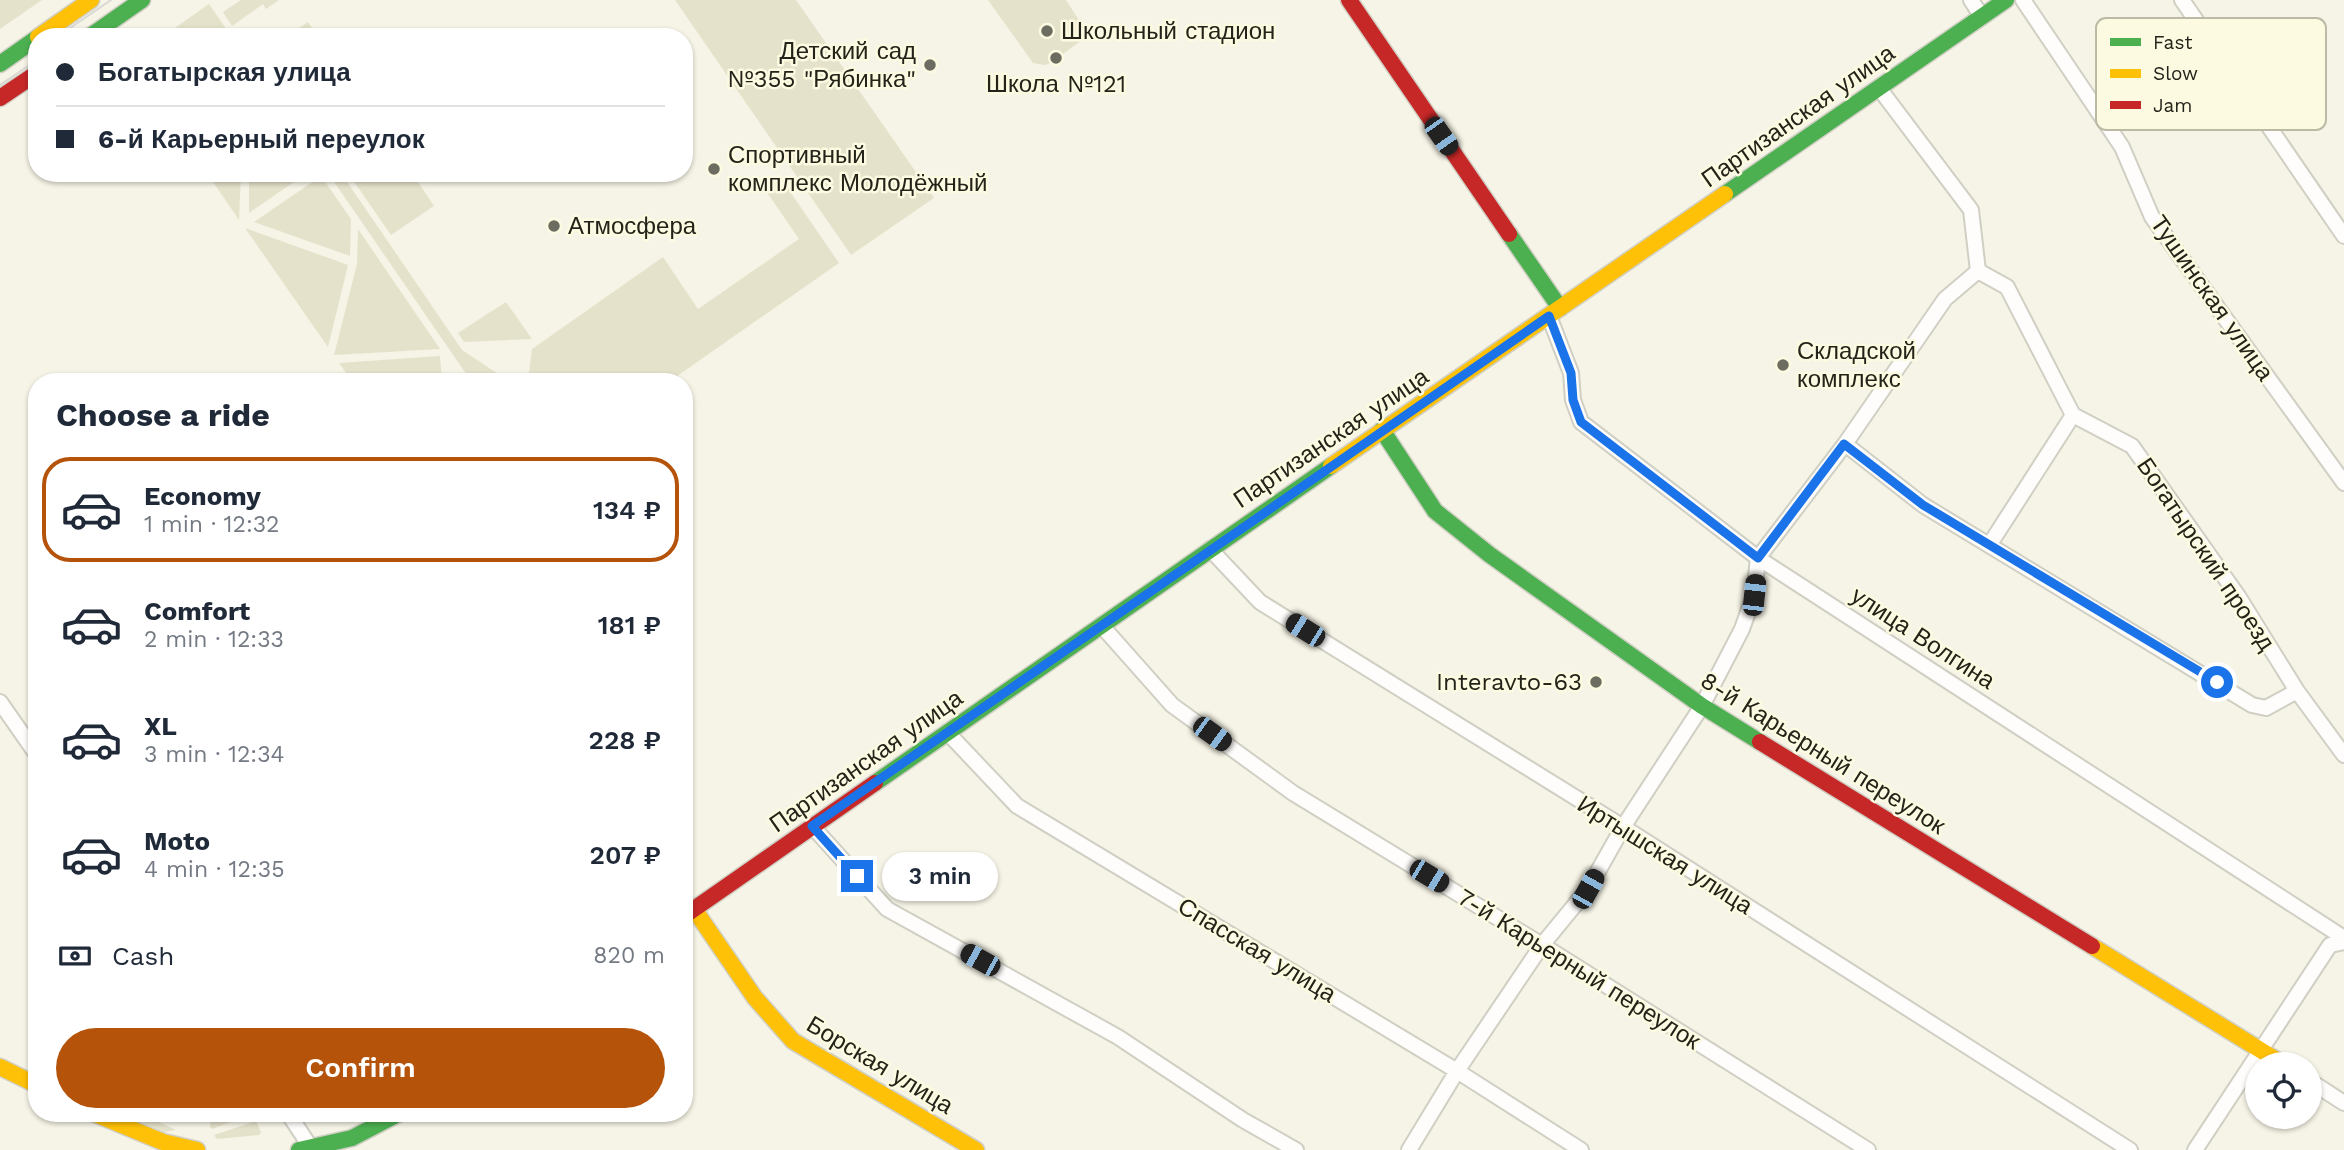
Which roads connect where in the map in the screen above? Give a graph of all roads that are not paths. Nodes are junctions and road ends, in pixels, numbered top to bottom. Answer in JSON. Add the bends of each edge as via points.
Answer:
{"nodes":[{"id":1,"x":91,"y":0,"type":"edge"},
{"id":2,"x":142,"y":0,"type":"edge"},
{"id":3,"x":1349,"y":0,"type":"edge"},
{"id":4,"x":1970,"y":0,"type":"edge"},
{"id":5,"x":2006,"y":0,"type":"edge"},
{"id":6,"x":2024,"y":0,"type":"edge"},
{"id":7,"x":2182,"y":0,"type":"edge"},
{"id":8,"x":1982,"y":17,"type":"junction"},
{"id":9,"x":2194,"y":18,"type":"edge"},
{"id":10,"x":51,"y":28,"type":"edge"},
{"id":11,"x":102,"y":28,"type":"edge"},
{"id":12,"x":28,"y":44,"type":"edge"},
{"id":13,"x":0,"y":64,"type":"edge"},
{"id":14,"x":28,"y":79,"type":"edge"},
{"id":15,"x":1878,"y":88,"type":"junction"},
{"id":16,"x":0,"y":98,"type":"edge"},
{"id":17,"x":2096,"y":108,"type":"edge"},
{"id":18,"x":2111,"y":130,"type":"edge"},
{"id":19,"x":2271,"y":130,"type":"edge"},
{"id":20,"x":2344,"y":236,"type":"edge"},
{"id":21,"x":1978,"y":271,"type":"junction"},
{"id":22,"x":1555,"y":312,"type":"junction"},
{"id":23,"x":2073,"y":415,"type":"junction"},
{"id":24,"x":1382,"y":430,"type":"junction"},
{"id":25,"x":1844,"y":444,"type":"junction"},
{"id":26,"x":2344,"y":483,"type":"edge"},
{"id":27,"x":1990,"y":544,"type":"junction"},
{"id":28,"x":1210,"y":548,"type":"junction"},
{"id":29,"x":1758,"y":558,"type":"junction"},
{"id":30,"x":1101,"y":625,"type":"junction"},
{"id":31,"x":2297,"y":691,"type":"junction"},
{"id":32,"x":0,"y":702,"type":"edge"},
{"id":33,"x":1702,"y":706,"type":"junction"},
{"id":34,"x":947,"y":732,"type":"junction"},
{"id":35,"x":28,"y":742,"type":"edge"},
{"id":36,"x":2344,"y":755,"type":"edge"},
{"id":37,"x":812,"y":826,"type":"junction"},
{"id":38,"x":1623,"y":827,"type":"junction"},
{"id":39,"x":693,"y":909,"type":"edge"},
{"id":40,"x":693,"y":917,"type":"edge"},
{"id":41,"x":2344,"y":940,"type":"edge"},
{"id":42,"x":1542,"y":945,"type":"junction"},
{"id":43,"x":2260,"y":1050,"type":"junction"},
{"id":44,"x":2263,"y":1052,"type":"edge"},
{"id":45,"x":0,"y":1068,"type":"edge"},
{"id":46,"x":1458,"y":1071,"type":"junction"},
{"id":47,"x":28,"y":1082,"type":"edge"},
{"id":48,"x":2322,"y":1089,"type":"edge"},
{"id":49,"x":2344,"y":1103,"type":"edge"},
{"id":50,"x":115,"y":1122,"type":"edge"},
{"id":51,"x":293,"y":1122,"type":"edge"},
{"id":52,"x":384,"y":1122,"type":"edge"},
{"id":53,"x":308,"y":1149,"type":"edge"},
{"id":54,"x":197,"y":1150,"type":"edge"},
{"id":55,"x":976,"y":1150,"type":"edge"},
{"id":56,"x":1296,"y":1150,"type":"edge"},
{"id":57,"x":1409,"y":1150,"type":"edge"},
{"id":58,"x":1581,"y":1150,"type":"edge"},
{"id":59,"x":1868,"y":1150,"type":"edge"},
{"id":60,"x":2130,"y":1150,"type":"edge"},
{"id":61,"x":2196,"y":1150,"type":"edge"}],
"edges":[{"from":1,"to":10,"type":"street"},
{"from":2,"to":11,"type":"street"},
{"from":3,"to":22,"type":"street","name":"улица Волгина"},
{"from":4,"to":8,"type":"street"},
{"from":5,"to":8,"type":"street","name":"Партизанская улица"},
{"from":6,"to":17,"type":"street","name":"Тушинская улица"},
{"from":7,"to":9,"type":"street"},
{"from":8,"to":15,"type":"street","name":"Партизанская улица"},
{"from":12,"to":13,"type":"street"},
{"from":14,"to":16,"type":"street"},
{"from":15,"to":21,"type":"street","via":[[1971,210]]},
{"from":15,"to":22,"type":"street","name":"Партизанская улица"},
{"from":18,"to":26,"type":"street","name":"Тушинская улица","via":[[2152,216]]},
{"from":19,"to":20,"type":"street"},
{"from":21,"to":23,"type":"street","via":[[2007,287]]},
{"from":21,"to":25,"type":"street","via":[[1945,299]]},
{"from":22,"to":24,"type":"street","name":"Партизанская улица"},
{"from":22,"to":29,"type":"street","name":"улица Волгина","via":[[1581,422]]},
{"from":23,"to":27,"type":"street"},
{"from":23,"to":31,"type":"street","name":"Богатырский проезд","via":[[2132,446],[2238,596]]},
{"from":24,"to":28,"type":"street","name":"Партизанская улица"},
{"from":24,"to":33,"type":"street","name":"8-й Карьерный переулок","via":[[1435,511]]},
{"from":25,"to":27,"type":"street","via":[[1923,505]]},
{"from":25,"to":29,"type":"street"},
{"from":27,"to":31,"type":"street","via":[[2252,705],[2266,708]]},
{"from":28,"to":30,"type":"street","name":"Партизанская улица"},
{"from":28,"to":38,"type":"street","name":"Иртышская улица","via":[[1260,602]]},
{"from":29,"to":33,"type":"street","via":[[1746,618]]},
{"from":29,"to":41,"type":"street","name":"улица Волгина"},
{"from":30,"to":34,"type":"street","name":"Партизанская улица"},
{"from":30,"to":42,"type":"street","name":"7-й Карьерный переулок","via":[[1172,705],[1293,793]]},
{"from":31,"to":36,"type":"street","name":"Богатырский проезд"},
{"from":32,"to":35,"type":"street"},
{"from":33,"to":38,"type":"street"},
{"from":33,"to":43,"type":"street","name":"8-й Карьерный переулок"},
{"from":34,"to":37,"type":"street","name":"Партизанская улица"},
{"from":34,"to":46,"type":"street","name":"Спасская улица","via":[[1017,806]]},
{"from":37,"to":39,"type":"street","name":"Партизанская улица"},
{"from":37,"to":56,"type":"street","via":[[887,909],[1118,1037]]},
{"from":38,"to":42,"type":"street","via":[[1588,889]]},
{"from":38,"to":60,"type":"street","name":"Иртышская улица"},
{"from":40,"to":55,"type":"street","name":"Борская улица","via":[[793,1041]]},
{"from":41,"to":43,"type":"street","via":[[2330,945]]},
{"from":42,"to":46,"type":"street"},
{"from":42,"to":59,"type":"street","name":"7-й Карьерный переулок"},
{"from":43,"to":44,"type":"street","name":"8-й Карьерный переулок"},
{"from":43,"to":61,"type":"street"},
{"from":45,"to":47,"type":"street"},
{"from":46,"to":57,"type":"street"},
{"from":46,"to":58,"type":"street","name":"Спасская улица"},
{"from":48,"to":49,"type":"street"},
{"from":50,"to":54,"type":"street"},
{"from":51,"to":53,"type":"street"},
{"from":52,"to":53,"type":"street","via":[[363,1134]]}]}
